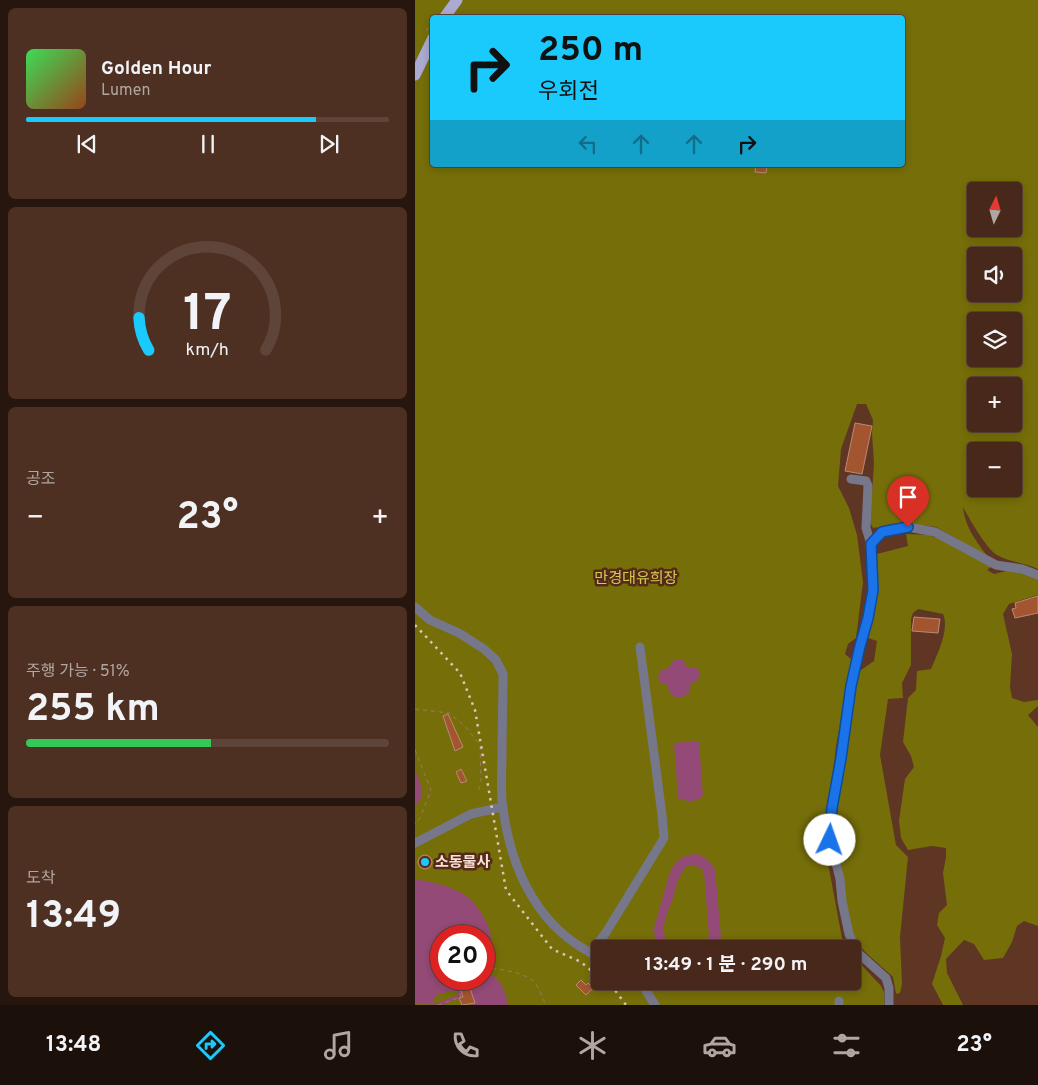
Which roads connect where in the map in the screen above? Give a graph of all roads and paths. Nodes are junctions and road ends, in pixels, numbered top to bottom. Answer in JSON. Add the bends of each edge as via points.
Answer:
{"nodes":[{"id":1,"x":457,"y":0,"type":"edge"},
{"id":2,"x":446,"y":15,"type":"edge"},
{"id":3,"x":430,"y":44,"type":"edge"},
{"id":4,"x":415,"y":75,"type":"edge"},
{"id":5,"x":851,"y":479,"type":"dead end"},
{"id":6,"x":871,"y":544,"type":"junction"},
{"id":7,"x":1038,"y":575,"type":"edge"},
{"id":8,"x":415,"y":606,"type":"edge"},
{"id":9,"x":640,"y":647,"type":"dead end"},
{"id":10,"x":415,"y":709,"type":"edge"},
{"id":11,"x":415,"y":750,"type":"edge"},
{"id":12,"x":477,"y":794,"type":"dead end"},
{"id":13,"x":502,"y":807,"type":"junction"},
{"id":14,"x":415,"y":824,"type":"edge"},
{"id":15,"x":415,"y":843,"type":"edge"},
{"id":16,"x":590,"y":953,"type":"joint"},
{"id":17,"x":495,"y":969,"type":"edge"},
{"id":18,"x":459,"y":990,"type":"edge"},
{"id":19,"x":646,"y":990,"type":"edge"},
{"id":20,"x":438,"y":1005,"type":"edge"},
{"id":21,"x":545,"y":1005,"type":"edge"},
{"id":22,"x":655,"y":1005,"type":"edge"},
{"id":23,"x":889,"y":1005,"type":"edge"}],
"edges":[{"from":1,"to":2,"type":"main road"},
{"from":3,"to":4,"type":"main road"},
{"from":5,"to":6,"type":"street","via":[[866,480],[868,486],[866,528]]},
{"from":6,"to":7,"type":"street","via":[[882,532],[908,527],[935,532],[996,565]]},
{"from":6,"to":23,"type":"street","via":[[873,590],[851,686],[830,840],[849,934],[857,952],[886,978]]},
{"from":8,"to":13,"type":"street","via":[[430,620],[484,649],[503,674]]},
{"from":9,"to":16,"type":"street","via":[[664,838]]},
{"from":10,"to":12,"type":"path","via":[[449,713],[480,745],[481,783]]},
{"from":11,"to":14,"type":"path","via":[[431,790]]},
{"from":13,"to":15,"type":"street","via":[[471,814]]},
{"from":13,"to":16,"type":"street","via":[[520,874],[546,919]]},
{"from":17,"to":21,"type":"path","via":[[534,981]]},
{"from":18,"to":20,"type":"path","via":[[461,996]]},
{"from":19,"to":22,"type":"street"}]}
